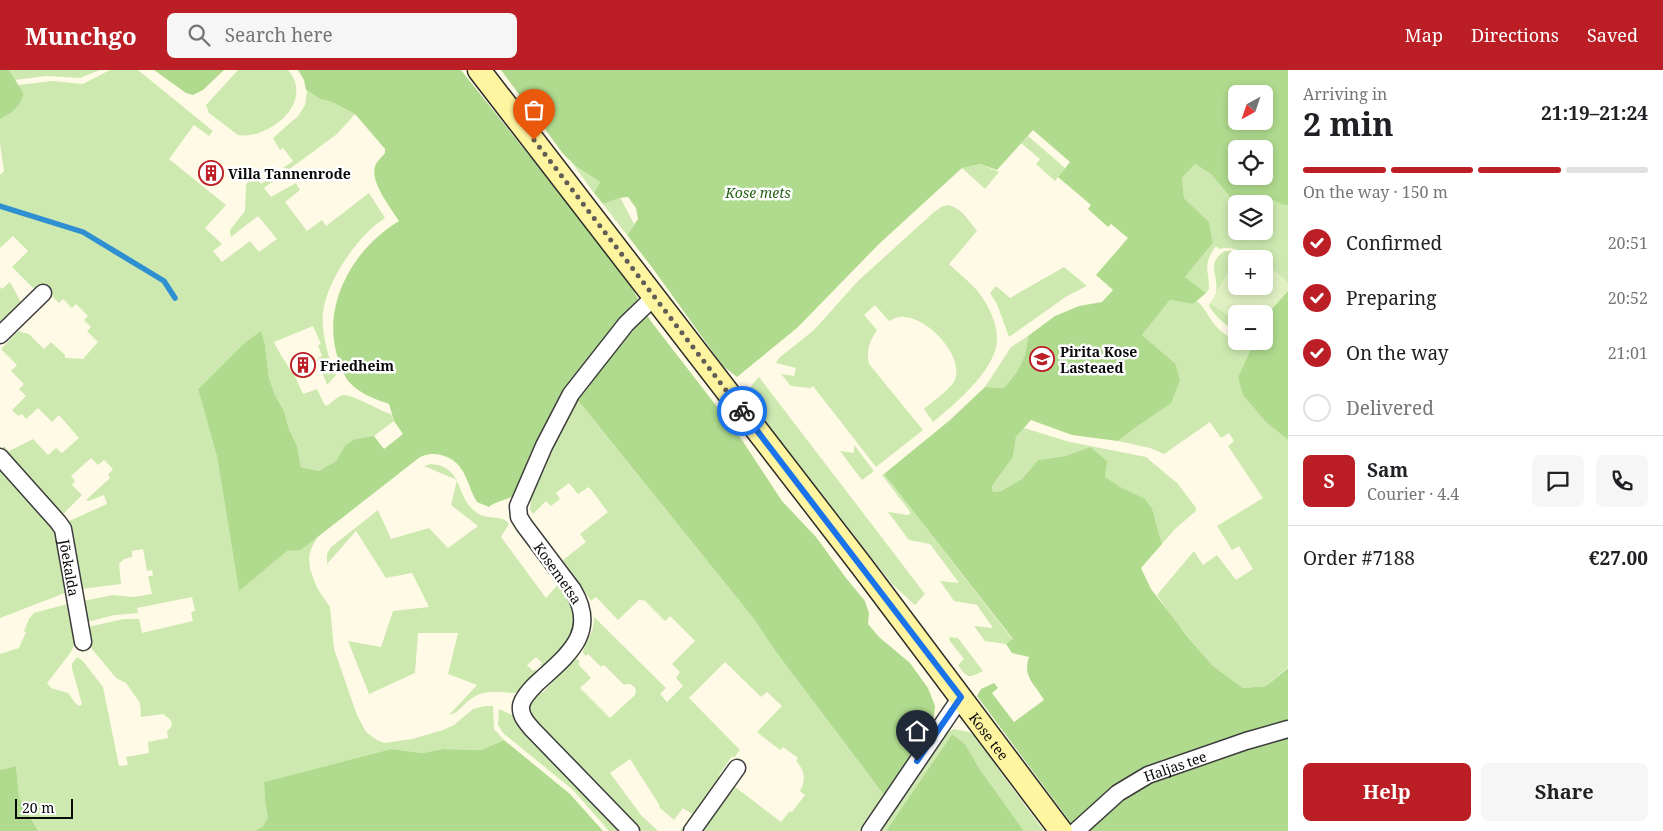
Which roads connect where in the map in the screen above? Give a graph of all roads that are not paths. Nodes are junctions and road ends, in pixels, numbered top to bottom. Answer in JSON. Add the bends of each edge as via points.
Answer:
{"nodes":[{"id":1,"x":479,"y":70,"type":"edge"},
{"id":2,"x":43,"y":293,"type":"dead end"},
{"id":3,"x":654,"y":297,"type":"junction"},
{"id":4,"x":0,"y":335,"type":"edge"},
{"id":5,"x":0,"y":457,"type":"edge"},
{"id":6,"x":83,"y":642,"type":"dead end"},
{"id":7,"x":961,"y":697,"type":"junction"},
{"id":8,"x":1288,"y":729,"type":"edge"},
{"id":9,"x":737,"y":768,"type":"dead end"},
{"id":10,"x":631,"y":831,"type":"edge"},
{"id":11,"x":692,"y":831,"type":"edge"},
{"id":12,"x":870,"y":831,"type":"edge"},
{"id":13,"x":1061,"y":831,"type":"edge"},
{"id":14,"x":1076,"y":831,"type":"edge"}],
"edges":[{"from":1,"to":3,"type":"main road","name":"Kose tee"},
{"from":2,"to":4,"type":"street"},
{"from":3,"to":7,"type":"main road","name":"Kose tee"},
{"from":3,"to":10,"type":"street","name":"Kosemetsa","via":[[626,324],[571,394],[518,506],[524,525],[573,590],[583,619],[582,630],[571,651],[524,698],[522,715]]},
{"from":5,"to":6,"type":"street","name":"Jõekalda","via":[[63,529]]},
{"from":7,"to":12,"type":"street"},
{"from":7,"to":13,"type":"main road","name":"Kose tee"},
{"from":8,"to":14,"type":"street","name":"Haljas tee","via":[[1246,740],[1148,775],[1118,793]]},
{"from":9,"to":11,"type":"street"}]}
